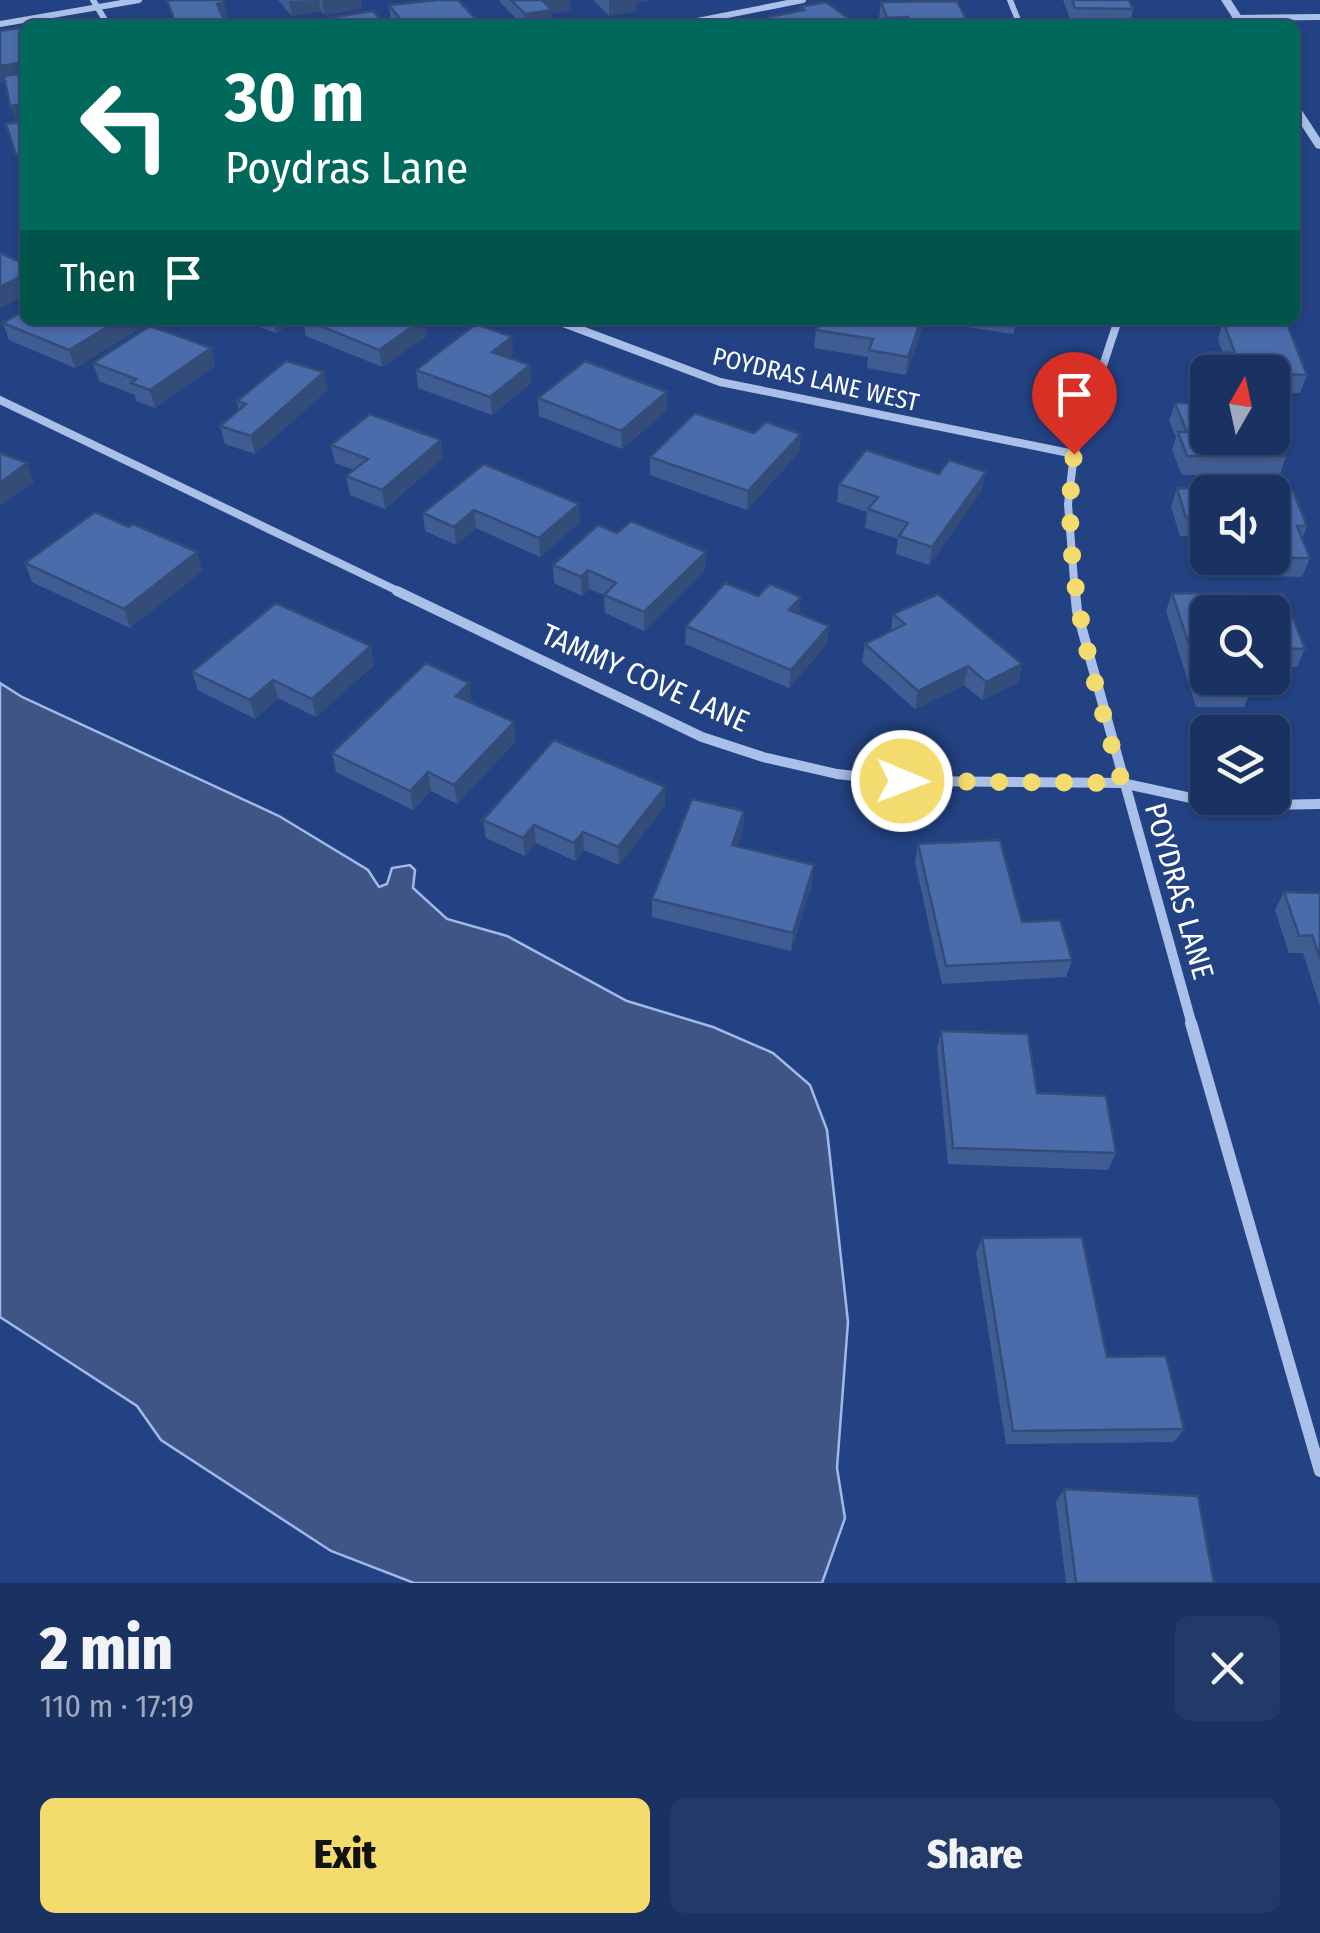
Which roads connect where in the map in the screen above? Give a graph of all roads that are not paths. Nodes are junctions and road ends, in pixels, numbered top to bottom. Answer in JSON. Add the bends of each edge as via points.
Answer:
{"nodes":[{"id":1,"x":93,"y":0,"type":"edge"},
{"id":2,"x":140,"y":0,"type":"edge"},
{"id":3,"x":803,"y":0,"type":"edge"},
{"id":4,"x":98,"y":7,"type":"junction"},
{"id":5,"x":1320,"y":17,"type":"edge"},
{"id":6,"x":23,"y":20,"type":"edge"},
{"id":7,"x":105,"y":20,"type":"edge"},
{"id":8,"x":702,"y":20,"type":"edge"},
{"id":9,"x":1271,"y":20,"type":"edge"},
{"id":10,"x":1300,"y":116,"type":"edge"},
{"id":11,"x":1320,"y":146,"type":"edge"},
{"id":12,"x":568,"y":325,"type":"edge"},
{"id":13,"x":1116,"y":325,"type":"edge"},
{"id":14,"x":0,"y":400,"type":"edge"},
{"id":15,"x":1074,"y":454,"type":"junction"},
{"id":16,"x":1122,"y":783,"type":"junction"},
{"id":17,"x":1320,"y":804,"type":"edge"},
{"id":18,"x":1320,"y":1471,"type":"edge"}],
"edges":[{"from":1,"to":4,"type":"street"},
{"from":2,"to":4,"type":"street"},
{"from":3,"to":8,"type":"street"},
{"from":4,"to":6,"type":"street"},
{"from":4,"to":7,"type":"street"},
{"from":5,"to":9,"type":"street"},
{"from":10,"to":11,"type":"street"},
{"from":12,"to":15,"type":"street","name":"POYDRAS LANE WEST","via":[[720,382]]},
{"from":13,"to":15,"type":"street","name":"POYDRAS LANE"},
{"from":14,"to":16,"type":"street","name":"TAMMY COVE LANE","via":[[702,737],[837,774]]},
{"from":15,"to":16,"type":"street","name":"POYDRAS LANE","via":[[1068,504],[1076,610]]},
{"from":16,"to":17,"type":"street","name":"TAMMY COVE LANE","via":[[1228,806]]},
{"from":16,"to":18,"type":"street","name":"POYDRAS LANE"}]}
